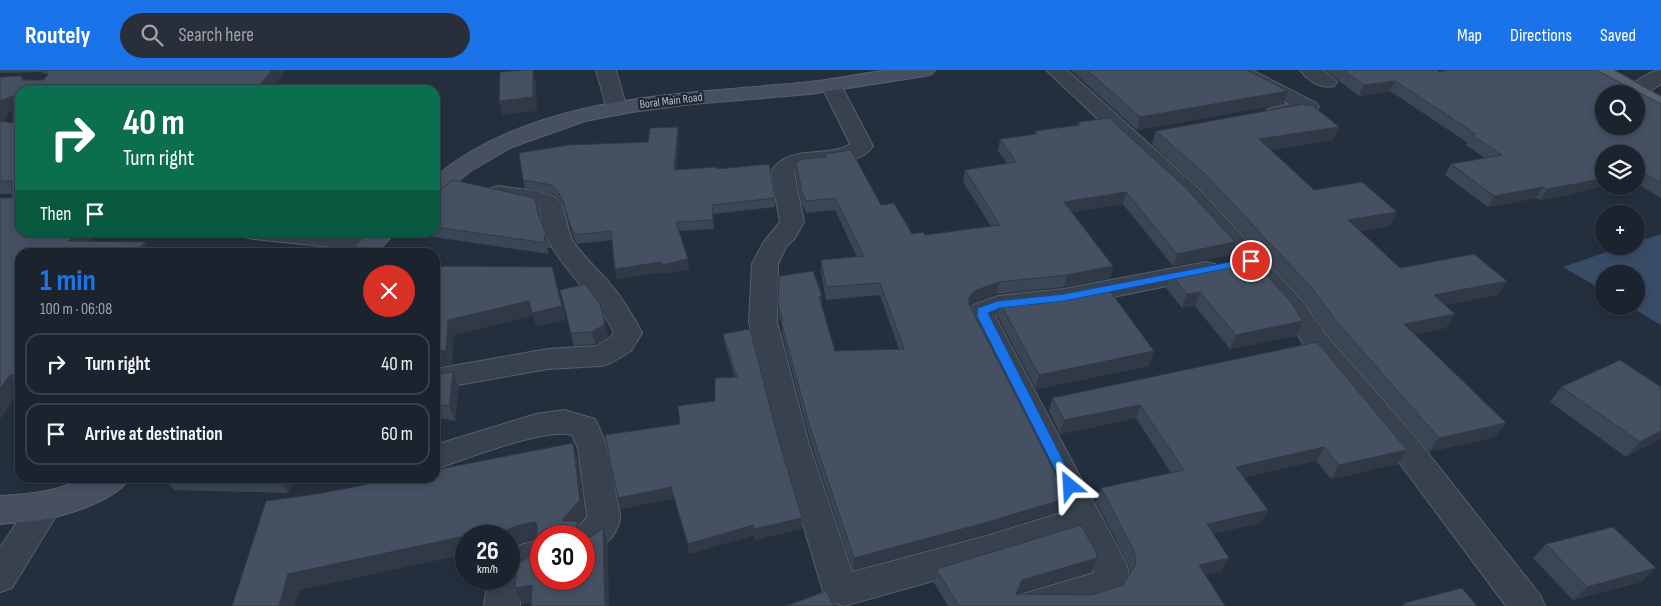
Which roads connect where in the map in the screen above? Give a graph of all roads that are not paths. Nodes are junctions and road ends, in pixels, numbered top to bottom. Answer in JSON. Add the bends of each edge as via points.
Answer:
{"nodes":[{"id":1,"x":606,"y":70,"type":"edge"},
{"id":2,"x":925,"y":70,"type":"edge"},
{"id":3,"x":1056,"y":70,"type":"edge"},
{"id":4,"x":1237,"y":70,"type":"edge"},
{"id":5,"x":1310,"y":70,"type":"edge"},
{"id":6,"x":1599,"y":70,"type":"edge"},
{"id":7,"x":1661,"y":74,"type":"edge"},
{"id":8,"x":1327,"y":82,"type":"dead end"},
{"id":9,"x":831,"y":85,"type":"junction"},
{"id":10,"x":1625,"y":85,"type":"edge"},
{"id":11,"x":1645,"y":85,"type":"edge"},
{"id":12,"x":1645,"y":96,"type":"edge"},
{"id":13,"x":1661,"y":106,"type":"edge"},
{"id":14,"x":617,"y":109,"type":"junction"},
{"id":15,"x":1253,"y":117,"type":"edge"},
{"id":16,"x":1160,"y":134,"type":"edge"},
{"id":17,"x":1132,"y":139,"type":"junction"},
{"id":18,"x":440,"y":184,"type":"edge"},
{"id":19,"x":308,"y":237,"type":"edge"},
{"id":20,"x":373,"y":243,"type":"edge"},
{"id":21,"x":1251,"y":261,"type":"junction"},
{"id":22,"x":1317,"y":343,"type":"junction"},
{"id":23,"x":1288,"y":349,"type":"edge"},
{"id":24,"x":440,"y":378,"type":"edge"},
{"id":25,"x":1057,"y":397,"type":"edge"},
{"id":26,"x":1028,"y":403,"type":"junction"},
{"id":27,"x":440,"y":455,"type":"edge"},
{"id":28,"x":103,"y":483,"type":"edge"},
{"id":29,"x":46,"y":506,"type":"junction"},
{"id":30,"x":0,"y":510,"type":"edge"},
{"id":31,"x":1087,"y":518,"type":"junction"},
{"id":32,"x":595,"y":533,"type":"edge"},
{"id":33,"x":0,"y":577,"type":"edge"},
{"id":34,"x":504,"y":590,"type":"edge"},
{"id":35,"x":845,"y":599,"type":"edge"},
{"id":36,"x":502,"y":606,"type":"edge"},
{"id":37,"x":1032,"y":606,"type":"edge"},
{"id":38,"x":1527,"y":606,"type":"edge"}],
"edges":[{"from":1,"to":14,"type":"street"},
{"from":2,"to":9,"type":"main road","name":"Boral Main Road"},
{"from":3,"to":17,"type":"street"},
{"from":4,"to":15,"type":"street","via":[[1309,107]]},
{"from":5,"to":8,"type":"street"},
{"from":6,"to":10,"type":"main road"},
{"from":7,"to":11,"type":"street"},
{"from":9,"to":14,"type":"main road","name":"Boral Main Road","via":[[692,98]]},
{"from":9,"to":35,"type":"street","via":[[862,146],[846,154],[790,163],[782,171],[792,222],[775,243],[766,264],[763,322],[794,444]]},
{"from":12,"to":13,"type":"main road"},
{"from":14,"to":18,"type":"main road","name":"Boral Main Road","via":[[580,116],[504,142],[461,167]]},
{"from":16,"to":17,"type":"street"},
{"from":17,"to":21,"type":"street","via":[[1191,194]]},
{"from":18,"to":24,"type":"street","via":[[546,201],[552,206],[550,218],[563,248],[620,315],[628,332],[621,344],[601,356],[548,360]]},
{"from":19,"to":20,"type":"street"},
{"from":21,"to":22,"type":"street","via":[[1295,309]]},
{"from":21,"to":26,"type":"street","via":[[1064,298],[998,305],[982,311]]},
{"from":22,"to":23,"type":"street"},
{"from":22,"to":38,"type":"street","via":[[1406,448]]},
{"from":25,"to":26,"type":"street"},
{"from":26,"to":31,"type":"street"},
{"from":27,"to":32,"type":"street","via":[[536,424],[564,420],[584,428],[593,448],[604,519]]},
{"from":28,"to":29,"type":"main road","via":[[76,497]]},
{"from":29,"to":30,"type":"main road"},
{"from":29,"to":33,"type":"street"},
{"from":31,"to":35,"type":"street"},
{"from":31,"to":37,"type":"street","via":[[1110,565],[1112,576],[1105,585]]},
{"from":34,"to":36,"type":"street"}]}
